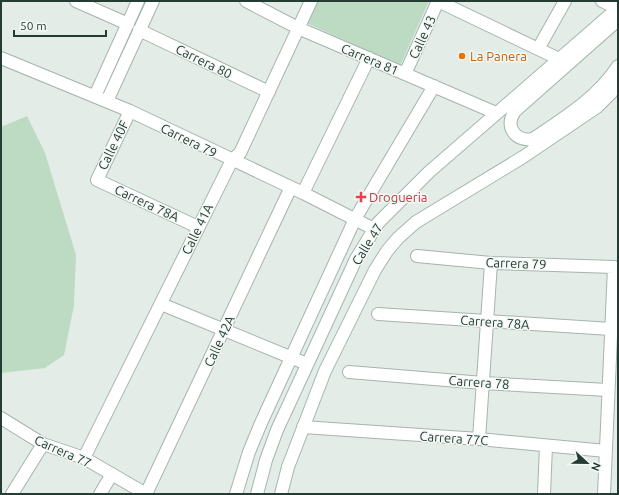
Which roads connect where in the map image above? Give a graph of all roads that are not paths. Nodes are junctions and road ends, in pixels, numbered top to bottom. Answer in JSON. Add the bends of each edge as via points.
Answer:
{"nodes":[{"id":1,"x":76,"y":1,"type":"edge"},
{"id":2,"x":138,"y":1,"type":"edge"},
{"id":3,"x":153,"y":1,"type":"edge"},
{"id":4,"x":246,"y":1,"type":"edge"},
{"id":5,"x":311,"y":1,"type":"edge"},
{"id":6,"x":438,"y":1,"type":"edge"},
{"id":7,"x":565,"y":1,"type":"edge"},
{"id":8,"x":602,"y":1,"type":"edge"},
{"id":9,"x":618,"y":12,"type":"edge"},
{"id":10,"x":128,"y":24,"type":"junction"},
{"id":11,"x":298,"y":28,"type":"junction"},
{"id":12,"x":140,"y":30,"type":"junction"},
{"id":13,"x":538,"y":49,"type":"junction"},
{"id":14,"x":1,"y":58,"type":"edge"},
{"id":15,"x":369,"y":58,"type":"junction"},
{"id":16,"x":559,"y":59,"type":"junction"},
{"id":17,"x":618,"y":66,"type":"edge"},
{"id":18,"x":405,"y":74,"type":"junction"},
{"id":19,"x":618,"y":83,"type":"edge"},
{"id":20,"x":434,"y":86,"type":"junction"},
{"id":21,"x":269,"y":92,"type":"junction"},
{"id":22,"x":95,"y":96,"type":"junction"},
{"id":23,"x":107,"y":101,"type":"junction"},
{"id":24,"x":130,"y":111,"type":"junction"},
{"id":25,"x":496,"y":114,"type":"junction"},
{"id":26,"x":232,"y":160,"type":"junction"},
{"id":27,"x":96,"y":180,"type":"joint"},
{"id":28,"x":291,"y":187,"type":"junction"},
{"id":29,"x":303,"y":193,"type":"junction"},
{"id":30,"x":356,"y":219,"type":"junction"},
{"id":31,"x":198,"y":227,"type":"junction"},
{"id":32,"x":374,"y":229,"type":"junction"},
{"id":33,"x":418,"y":256,"type":"dead end"},
{"id":34,"x":491,"y":263,"type":"junction"},
{"id":35,"x":161,"y":304,"type":"junction"},
{"id":36,"x":378,"y":314,"type":"dead end"},
{"id":37,"x":487,"y":322,"type":"junction"},
{"id":38,"x":611,"y":329,"type":"junction"},
{"id":39,"x":224,"y":331,"type":"junction"},
{"id":40,"x":291,"y":358,"type":"junction"},
{"id":41,"x":307,"y":364,"type":"junction"},
{"id":42,"x":349,"y":372,"type":"dead end"},
{"id":43,"x":483,"y":383,"type":"junction"},
{"id":44,"x":608,"y":390,"type":"junction"},
{"id":45,"x":613,"y":405,"type":"edge"},
{"id":46,"x":1,"y":418,"type":"edge"},
{"id":47,"x":303,"y":427,"type":"junction"},
{"id":48,"x":479,"y":439,"type":"junction"},
{"id":49,"x":43,"y":444,"type":"junction"},
{"id":50,"x":546,"y":446,"type":"junction"},
{"id":51,"x":606,"y":451,"type":"junction"},
{"id":52,"x":84,"y":458,"type":"junction"},
{"id":53,"x":112,"y":474,"type":"junction"},
{"id":54,"x":12,"y":494,"type":"edge"},
{"id":55,"x":100,"y":494,"type":"edge"},
{"id":56,"x":146,"y":494,"type":"edge"},
{"id":57,"x":236,"y":494,"type":"edge"},
{"id":58,"x":257,"y":494,"type":"edge"},
{"id":59,"x":281,"y":494,"type":"edge"},
{"id":60,"x":288,"y":494,"type":"edge"},
{"id":61,"x":544,"y":494,"type":"edge"},
{"id":62,"x":604,"y":494,"type":"edge"}],
"edges":[{"from":1,"to":10,"type":"street"},
{"from":2,"to":10,"type":"street"},
{"from":3,"to":12,"type":"street"},
{"from":4,"to":11,"type":"street","name":"Carrera 81"},
{"from":5,"to":11,"type":"street","name":"Calle 41A"},
{"from":6,"to":13,"type":"street"},
{"from":6,"to":18,"type":"street","name":"Calle 43"},
{"from":7,"to":13,"type":"street"},
{"from":8,"to":9,"type":"street"},
{"from":9,"to":16,"type":"street","name":"Calle 47"},
{"from":9,"to":17,"type":"street","via":[[515,110],[510,122],[514,132],[521,139],[533,139],[585,102],[602,87]]},
{"from":10,"to":22,"type":"street"},
{"from":11,"to":15,"type":"street","name":"Carrera 81"},
{"from":11,"to":21,"type":"street","name":"Calle 41A"},
{"from":12,"to":21,"type":"street","name":"Carrera 80"},
{"from":12,"to":23,"type":"street"},
{"from":13,"to":16,"type":"street"},
{"from":14,"to":22,"type":"street","name":"Carrera 79"},
{"from":15,"to":18,"type":"street","name":"Carrera 81"},
{"from":15,"to":29,"type":"street"},
{"from":16,"to":25,"type":"street","name":"Calle 47"},
{"from":18,"to":20,"type":"street","name":"Carrera 81"},
{"from":19,"to":47,"type":"street","name":"Calle 47","via":[[597,107],[523,157],[416,222],[398,238],[375,270],[325,371]]},
{"from":20,"to":25,"type":"street","name":"Carrera 81"},
{"from":20,"to":30,"type":"street","name":"Calle 47"},
{"from":21,"to":26,"type":"street","name":"Calle 41A","via":[[240,152]]},
{"from":22,"to":23,"type":"street","name":"Carrera 79"},
{"from":23,"to":24,"type":"street","name":"Carrera 79"},
{"from":24,"to":26,"type":"street","name":"Carrera 79"},
{"from":24,"to":27,"type":"street","name":"Calle 40F"},
{"from":25,"to":32,"type":"street","name":"Calle 47","via":[[429,172]]},
{"from":26,"to":28,"type":"street","name":"Carrera 79"},
{"from":26,"to":31,"type":"street","name":"Calle 41A"},
{"from":27,"to":31,"type":"street","name":"Carrera 78A"},
{"from":28,"to":29,"type":"street","name":"Carrera 79"},
{"from":28,"to":39,"type":"street","name":"Calle 42A"},
{"from":29,"to":30,"type":"street","name":"Carrera 79"},
{"from":30,"to":32,"type":"street","name":"Carrera 79"},
{"from":30,"to":40,"type":"street","name":"Calle 47"},
{"from":31,"to":35,"type":"street","name":"Calle 41A"},
{"from":32,"to":41,"type":"street","name":"Calle 47","via":[[356,259]]},
{"from":33,"to":34,"type":"street","name":"Carrera 79"},
{"from":34,"to":37,"type":"street"},
{"from":34,"to":38,"type":"street","name":"Carrera 79","via":[[614,267]]},
{"from":35,"to":39,"type":"street"},
{"from":35,"to":52,"type":"street","name":"Calle 41A"},
{"from":36,"to":37,"type":"street","name":"Carrera 78A"},
{"from":37,"to":38,"type":"street","name":"Carrera 78A"},
{"from":37,"to":43,"type":"street"},
{"from":38,"to":44,"type":"street"},
{"from":39,"to":40,"type":"street"},
{"from":39,"to":56,"type":"street","name":"Calle 42A"},
{"from":40,"to":41,"type":"street"},
{"from":40,"to":57,"type":"street","name":"Calle 47","via":[[249,452]]},
{"from":41,"to":58,"type":"street","name":"Calle 47","via":[[277,430]]},
{"from":42,"to":43,"type":"street","name":"Carrera 78"},
{"from":43,"to":44,"type":"street","name":"Carrera 78"},
{"from":43,"to":48,"type":"street"},
{"from":44,"to":45,"type":"street"},
{"from":45,"to":51,"type":"street"},
{"from":46,"to":49,"type":"street","name":"Carrera 77"},
{"from":47,"to":48,"type":"street","name":"Carrera 77C"},
{"from":47,"to":59,"type":"street","name":"Calle 47"},
{"from":48,"to":50,"type":"street","name":"Carrera 77C"},
{"from":49,"to":52,"type":"street","name":"Carrera 77"},
{"from":49,"to":54,"type":"street"},
{"from":50,"to":51,"type":"street","name":"Carrera 77C"},
{"from":50,"to":61,"type":"street"},
{"from":51,"to":62,"type":"street"},
{"from":52,"to":53,"type":"street","name":"Carrera 77"},
{"from":53,"to":55,"type":"street"},
{"from":53,"to":56,"type":"street","name":"Carrera 77"},
{"from":59,"to":60,"type":"street"}]}
